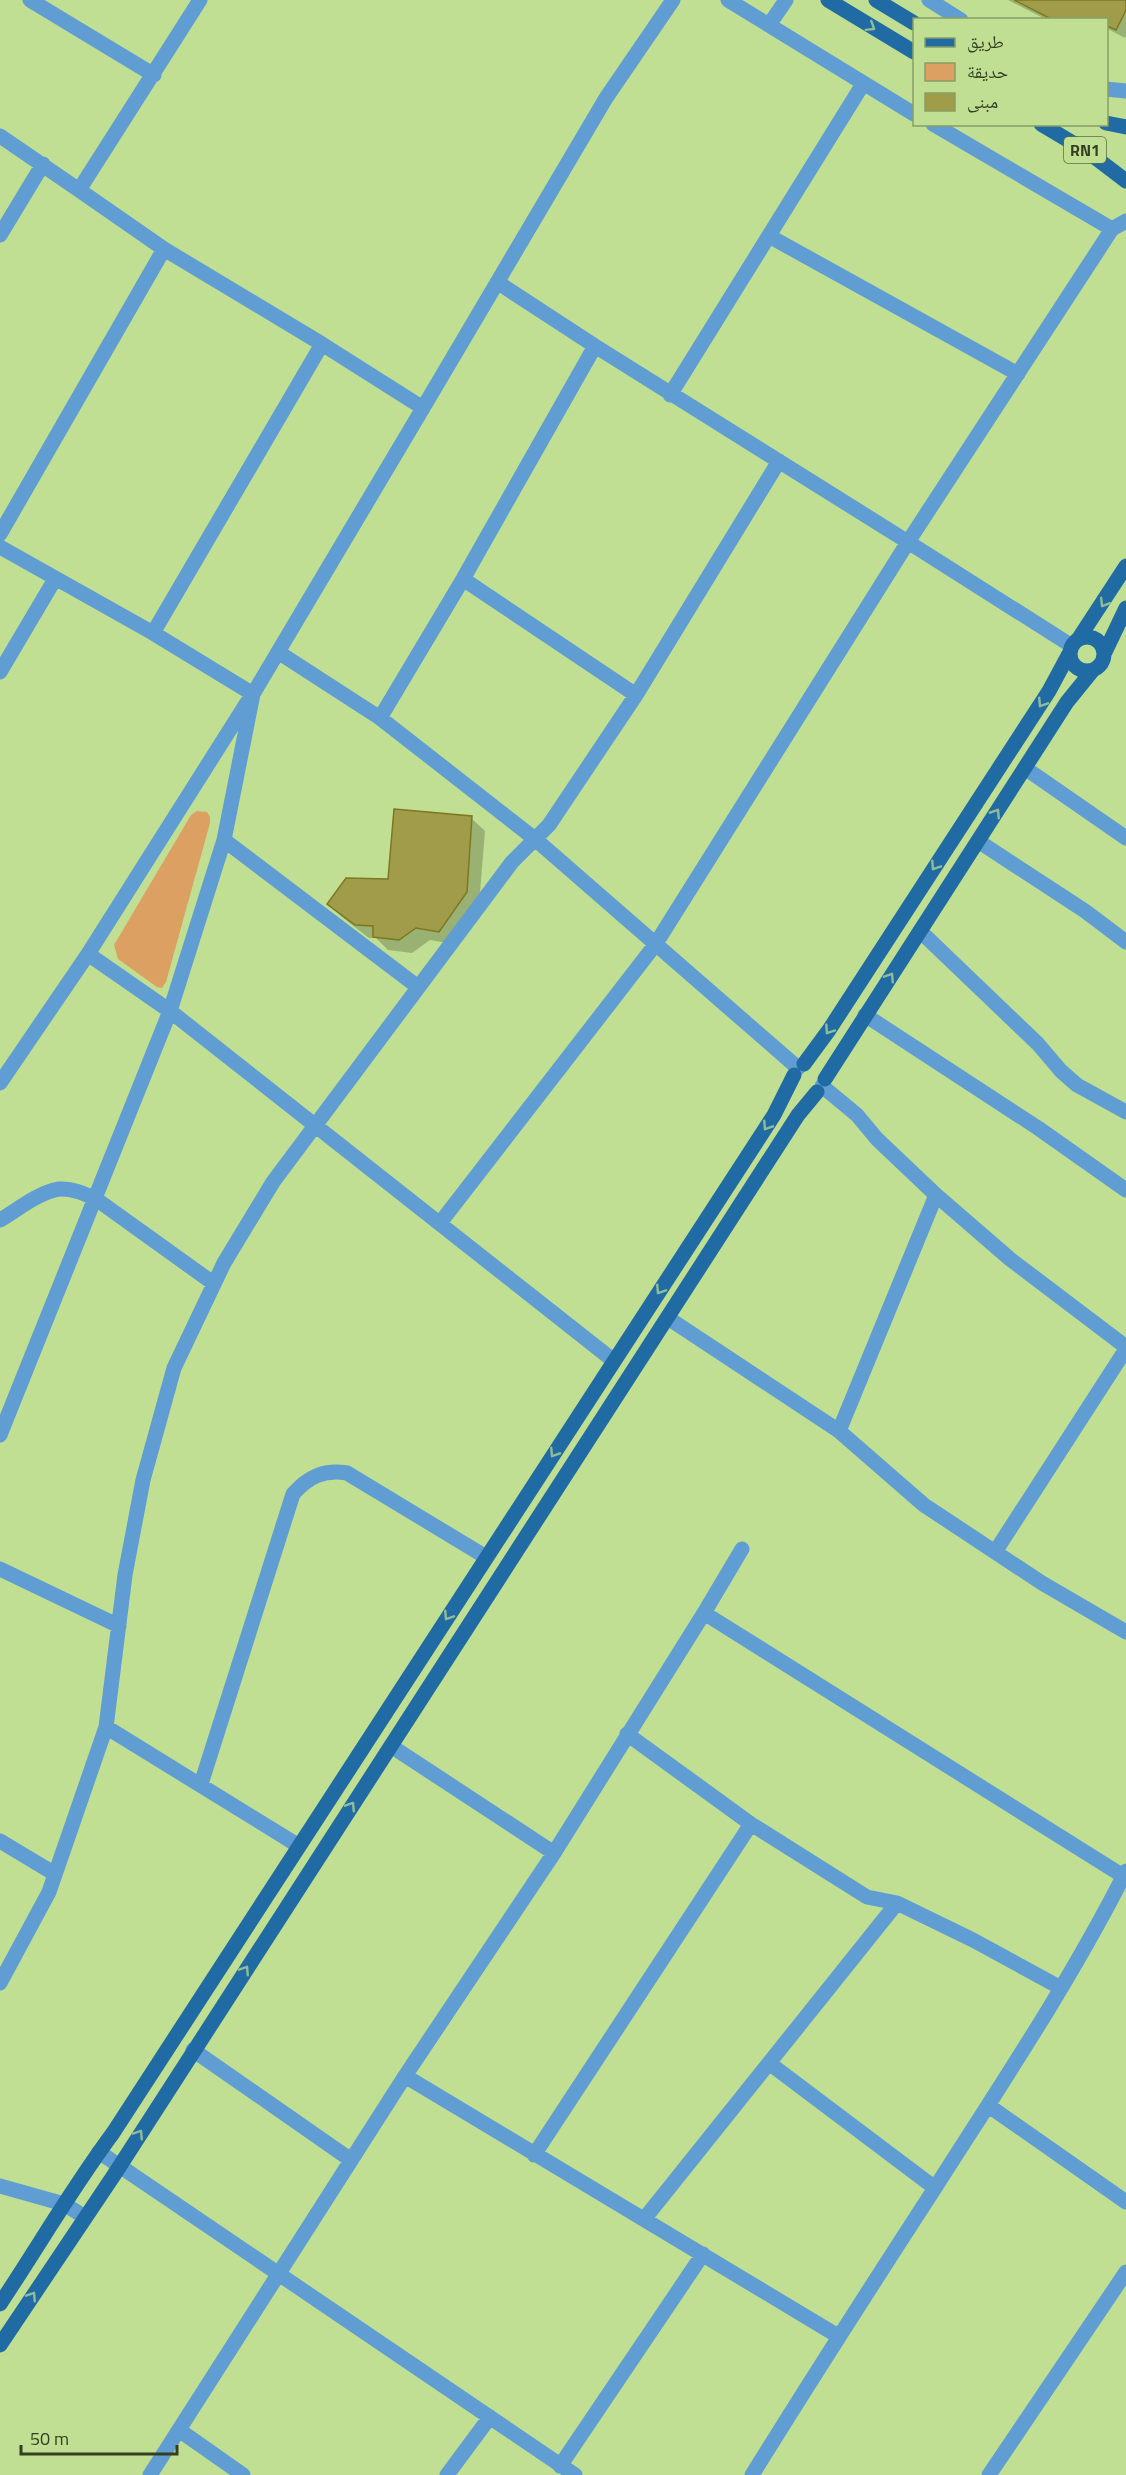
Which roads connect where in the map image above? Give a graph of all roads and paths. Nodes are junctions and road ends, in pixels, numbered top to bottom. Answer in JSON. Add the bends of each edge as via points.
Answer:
{"nodes":[{"id":1,"x":30,"y":0,"type":"edge"},
{"id":2,"x":200,"y":0,"type":"edge"},
{"id":3,"x":673,"y":0,"type":"edge"},
{"id":4,"x":728,"y":0,"type":"edge"},
{"id":5,"x":786,"y":0,"type":"edge"},
{"id":6,"x":828,"y":0,"type":"edge"},
{"id":7,"x":876,"y":0,"type":"edge"},
{"id":8,"x":930,"y":0,"type":"edge"},
{"id":9,"x":958,"y":18,"type":"edge"},
{"id":10,"x":913,"y":22,"type":"edge"},
{"id":11,"x":769,"y":25,"type":"junction"},
{"id":12,"x":913,"y":51,"type":"edge"},
{"id":13,"x":154,"y":75,"type":"junction"},
{"id":14,"x":864,"y":84,"type":"junction"},
{"id":15,"x":1108,"y":89,"type":"edge"},
{"id":16,"x":1126,"y":91,"type":"edge"},
{"id":17,"x":913,"y":113,"type":"edge"},
{"id":18,"x":1108,"y":123,"type":"edge"},
{"id":19,"x":936,"y":126,"type":"edge"},
{"id":20,"x":1044,"y":126,"type":"edge"},
{"id":21,"x":1126,"y":127,"type":"edge"},
{"id":22,"x":0,"y":136,"type":"edge"},
{"id":23,"x":43,"y":164,"type":"junction"},
{"id":24,"x":1126,"y":181,"type":"edge"},
{"id":25,"x":79,"y":190,"type":"junction"},
{"id":26,"x":1126,"y":221,"type":"edge"},
{"id":27,"x":1112,"y":229,"type":"junction"},
{"id":28,"x":0,"y":235,"type":"edge"},
{"id":29,"x":769,"y":236,"type":"junction"},
{"id":30,"x":164,"y":249,"type":"junction"},
{"id":31,"x":497,"y":282,"type":"junction"},
{"id":32,"x":322,"y":344,"type":"junction"},
{"id":33,"x":595,"y":346,"type":"junction"},
{"id":34,"x":1018,"y":374,"type":"junction"},
{"id":35,"x":670,"y":395,"type":"junction"},
{"id":36,"x":423,"y":408,"type":"junction"},
{"id":37,"x":779,"y":461,"type":"junction"},
{"id":38,"x":0,"y":534,"type":"edge"},
{"id":39,"x":908,"y":542,"type":"junction"},
{"id":40,"x":0,"y":547,"type":"edge"},
{"id":41,"x":1126,"y":566,"type":"edge"},
{"id":42,"x":55,"y":579,"type":"junction"},
{"id":43,"x":463,"y":579,"type":"junction"},
{"id":44,"x":1126,"y":608,"type":"edge"},
{"id":45,"x":153,"y":633,"type":"junction"},
{"id":46,"x":1074,"y":645,"type":"junction"},
{"id":47,"x":5,"y":652,"type":"edge"},
{"id":48,"x":278,"y":652,"type":"junction"},
{"id":49,"x":1105,"y":652,"type":"junction"},
{"id":50,"x":1093,"y":670,"type":"junction"},
{"id":51,"x":0,"y":672,"type":"edge"},
{"id":52,"x":253,"y":694,"type":"junction"},
{"id":53,"x":636,"y":695,"type":"junction"},
{"id":54,"x":380,"y":718,"type":"junction"},
{"id":55,"x":1025,"y":768,"type":"junction"},
{"id":56,"x":1126,"y":838,"type":"edge"},
{"id":57,"x":535,"y":839,"type":"junction"},
{"id":58,"x":224,"y":840,"type":"junction"},
{"id":59,"x":978,"y":841,"type":"junction"},
{"id":60,"x":920,"y":931,"type":"junction"},
{"id":61,"x":1126,"y":942,"type":"edge"},
{"id":62,"x":655,"y":945,"type":"junction"},
{"id":63,"x":88,"y":954,"type":"junction"},
{"id":64,"x":418,"y":987,"type":"junction"},
{"id":65,"x":170,"y":1011,"type":"junction"},
{"id":66,"x":865,"y":1015,"type":"junction"},
{"id":67,"x":799,"y":1069,"type":"junction"},
{"id":68,"x":0,"y":1083,"type":"edge"},
{"id":69,"x":821,"y":1086,"type":"junction"},
{"id":70,"x":1126,"y":1112,"type":"edge"},
{"id":71,"x":316,"y":1128,"type":"junction"},
{"id":72,"x":1126,"y":1190,"type":"edge"},
{"id":73,"x":936,"y":1195,"type":"junction"},
{"id":74,"x":96,"y":1199,"type":"junction"},
{"id":75,"x":0,"y":1220,"type":"edge"},
{"id":76,"x":440,"y":1223,"type":"junction"},
{"id":77,"x":213,"y":1283,"type":"junction"},
{"id":78,"x":668,"y":1318,"type":"junction"},
{"id":79,"x":1126,"y":1348,"type":"edge"},
{"id":80,"x":614,"y":1361,"type":"junction"},
{"id":81,"x":839,"y":1431,"type":"junction"},
{"id":82,"x":0,"y":1435,"type":"edge"},
{"id":83,"x":742,"y":1549,"type":"dead end"},
{"id":84,"x":995,"y":1552,"type":"junction"},
{"id":85,"x":486,"y":1557,"type":"junction"},
{"id":86,"x":1,"y":1575,"type":"edge"},
{"id":87,"x":704,"y":1613,"type":"junction"},
{"id":88,"x":119,"y":1626,"type":"junction"},
{"id":89,"x":1126,"y":1632,"type":"edge"},
{"id":90,"x":105,"y":1727,"type":"junction"},
{"id":91,"x":627,"y":1734,"type":"junction"},
{"id":92,"x":391,"y":1746,"type":"junction"},
{"id":93,"x":201,"y":1785,"type":"junction"},
{"id":94,"x":752,"y":1824,"type":"junction"},
{"id":95,"x":0,"y":1841,"type":"edge"},
{"id":96,"x":299,"y":1846,"type":"junction"},
{"id":97,"x":554,"y":1853,"type":"junction"},
{"id":98,"x":55,"y":1874,"type":"junction"},
{"id":99,"x":1125,"y":1874,"type":"edge"},
{"id":100,"x":897,"y":1903,"type":"junction"},
{"id":101,"x":4,"y":1967,"type":"edge"},
{"id":102,"x":0,"y":1983,"type":"edge"},
{"id":103,"x":1061,"y":1988,"type":"junction"},
{"id":104,"x":193,"y":2050,"type":"junction"},
{"id":105,"x":769,"y":2063,"type":"junction"},
{"id":106,"x":405,"y":2076,"type":"junction"},
{"id":107,"x":989,"y":2106,"type":"junction"},
{"id":108,"x":99,"y":2152,"type":"junction"},
{"id":109,"x":534,"y":2155,"type":"junction"},
{"id":110,"x":351,"y":2160,"type":"junction"},
{"id":111,"x":119,"y":2166,"type":"junction"},
{"id":112,"x":0,"y":2186,"type":"edge"},
{"id":113,"x":934,"y":2188,"type":"junction"},
{"id":114,"x":1126,"y":2202,"type":"edge"},
{"id":115,"x":64,"y":2204,"type":"junction"},
{"id":116,"x":85,"y":2217,"type":"junction"},
{"id":117,"x":645,"y":2218,"type":"junction"},
{"id":118,"x":703,"y":2254,"type":"junction"},
{"id":119,"x":1126,"y":2272,"type":"edge"},
{"id":120,"x":278,"y":2275,"type":"junction"},
{"id":121,"x":1121,"y":2289,"type":"edge"},
{"id":122,"x":0,"y":2304,"type":"edge"},
{"id":123,"x":838,"y":2336,"type":"junction"},
{"id":124,"x":0,"y":2345,"type":"edge"},
{"id":125,"x":490,"y":2417,"type":"junction"},
{"id":126,"x":179,"y":2430,"type":"junction"},
{"id":127,"x":561,"y":2466,"type":"junction"},
{"id":128,"x":150,"y":2475,"type":"edge"},
{"id":129,"x":243,"y":2475,"type":"edge"},
{"id":130,"x":447,"y":2475,"type":"edge"},
{"id":131,"x":574,"y":2475,"type":"edge"},
{"id":132,"x":752,"y":2475,"type":"edge"},
{"id":133,"x":989,"y":2475,"type":"edge"}],
"edges":[{"from":1,"to":13,"type":"street"},
{"from":2,"to":13,"type":"street"},
{"from":3,"to":31,"type":"street","via":[[606,98]]},
{"from":4,"to":11,"type":"street"},
{"from":5,"to":11,"type":"street"},
{"from":6,"to":12,"type":"main road","one_way":true},
{"from":7,"to":10,"type":"main road"},
{"from":8,"to":9,"type":"street"},
{"from":11,"to":14,"type":"street"},
{"from":13,"to":25,"type":"street"},
{"from":14,"to":17,"type":"street"},
{"from":14,"to":29,"type":"street"},
{"from":15,"to":16,"type":"street"},
{"from":18,"to":21,"type":"main road","number":"RN1"},
{"from":19,"to":27,"type":"street"},
{"from":20,"to":24,"type":"main road","number":"RN1"},
{"from":22,"to":23,"type":"street"},
{"from":23,"to":25,"type":"street"},
{"from":23,"to":28,"type":"street"},
{"from":25,"to":30,"type":"street"},
{"from":26,"to":27,"type":"street"},
{"from":27,"to":34,"type":"street"},
{"from":29,"to":34,"type":"street"},
{"from":29,"to":35,"type":"street"},
{"from":30,"to":32,"type":"street"},
{"from":30,"to":38,"type":"street"},
{"from":31,"to":33,"type":"street"},
{"from":31,"to":36,"type":"street"},
{"from":32,"to":36,"type":"street"},
{"from":32,"to":45,"type":"street"},
{"from":33,"to":35,"type":"street"},
{"from":33,"to":43,"type":"street"},
{"from":34,"to":39,"type":"street"},
{"from":35,"to":37,"type":"street"},
{"from":36,"to":48,"type":"street"},
{"from":37,"to":39,"type":"street"},
{"from":37,"to":53,"type":"street"},
{"from":39,"to":46,"type":"street"},
{"from":39,"to":62,"type":"street"},
{"from":40,"to":42,"type":"street"},
{"from":41,"to":46,"type":"main road","one_way":true},
{"from":42,"to":45,"type":"street"},
{"from":42,"to":47,"type":"street"},
{"from":43,"to":53,"type":"street"},
{"from":43,"to":54,"type":"street"},
{"from":44,"to":49,"type":"main road"},
{"from":45,"to":52,"type":"street"},
{"from":46,"to":49,"type":"main road","via":[[1085,636],[1096,638]]},
{"from":46,"to":50,"type":"main road","via":[[1070,658],[1082,670]]},
{"from":46,"to":67,"type":"main road","one_way":true,"via":[[1049,691],[829,1030]]},
{"from":47,"to":51,"type":"street"},
{"from":48,"to":52,"type":"street"},
{"from":48,"to":54,"type":"street"},
{"from":49,"to":50,"type":"main road","via":[[1102,663]]},
{"from":50,"to":55,"type":"main road","via":[[1074,690]]},
{"from":52,"to":58,"type":"street"},
{"from":52,"to":63,"type":"street"},
{"from":53,"to":57,"type":"street","via":[[549,825]]},
{"from":54,"to":57,"type":"street"},
{"from":55,"to":56,"type":"street"},
{"from":59,"to":55,"type":"main road","one_way":true},
{"from":57,"to":62,"type":"street"},
{"from":57,"to":64,"type":"street","via":[[512,861]]},
{"from":58,"to":64,"type":"street"},
{"from":58,"to":65,"type":"street"},
{"from":59,"to":60,"type":"main road"},
{"from":59,"to":61,"type":"street"},
{"from":66,"to":60,"type":"main road","one_way":true},
{"from":60,"to":70,"type":"street","via":[[1061,1071],[1077,1085]]},
{"from":62,"to":67,"type":"street"},
{"from":62,"to":76,"type":"street"},
{"from":63,"to":65,"type":"street"},
{"from":63,"to":68,"type":"street"},
{"from":64,"to":71,"type":"street"},
{"from":65,"to":71,"type":"street"},
{"from":65,"to":74,"type":"street"},
{"from":66,"to":69,"type":"main road"},
{"from":66,"to":72,"type":"street"},
{"from":67,"to":69,"type":"main road","via":[[818,1065],[824,1074]]},
{"from":67,"to":69,"type":"main road","via":[[795,1084],[802,1091],[812,1094]]},
{"from":67,"to":80,"type":"main road","one_way":true,"via":[[774,1115]]},
{"from":69,"to":73,"type":"street","via":[[857,1115]]},
{"from":69,"to":78,"type":"main road","via":[[798,1115]]},
{"from":71,"to":76,"type":"street"},
{"from":71,"to":77,"type":"street","via":[[273,1182]]},
{"from":73,"to":79,"type":"street","via":[[1010,1259]]},
{"from":73,"to":81,"type":"street"},
{"from":74,"to":75,"type":"street","via":[[59,1189]]},
{"from":74,"to":77,"type":"street"},
{"from":74,"to":82,"type":"street"},
{"from":76,"to":80,"type":"street"},
{"from":77,"to":88,"type":"street","via":[[174,1368],[143,1480]]},
{"from":78,"to":81,"type":"street"},
{"from":78,"to":92,"type":"main road"},
{"from":79,"to":84,"type":"street"},
{"from":80,"to":85,"type":"main road","one_way":true},
{"from":81,"to":84,"type":"street","via":[[924,1505]]},
{"from":83,"to":87,"type":"street"},
{"from":84,"to":89,"type":"street"},
{"from":85,"to":93,"type":"street","via":[[348,1473],[335,1471],[305,1481],[293,1494]]},
{"from":85,"to":96,"type":"main road","one_way":true},
{"from":86,"to":88,"type":"street"},
{"from":87,"to":91,"type":"street"},
{"from":87,"to":99,"type":"street"},
{"from":88,"to":90,"type":"street"},
{"from":90,"to":93,"type":"street"},
{"from":90,"to":98,"type":"street"},
{"from":91,"to":94,"type":"street"},
{"from":91,"to":97,"type":"street"},
{"from":92,"to":97,"type":"street"},
{"from":104,"to":92,"type":"main road","one_way":true},
{"from":93,"to":96,"type":"street"},
{"from":94,"to":100,"type":"street","via":[[867,1897]]},
{"from":94,"to":109,"type":"street"},
{"from":95,"to":98,"type":"street"},
{"from":96,"to":108,"type":"main road"},
{"from":97,"to":106,"type":"street"},
{"from":98,"to":101,"type":"street","via":[[49,1892]]},
{"from":99,"to":103,"type":"street"},
{"from":100,"to":103,"type":"street"},
{"from":100,"to":105,"type":"street"},
{"from":101,"to":102,"type":"street"},
{"from":103,"to":107,"type":"street"},
{"from":104,"to":110,"type":"street"},
{"from":111,"to":104,"type":"main road","one_way":true},
{"from":105,"to":113,"type":"street"},
{"from":105,"to":117,"type":"street"},
{"from":106,"to":109,"type":"street"},
{"from":106,"to":110,"type":"street"},
{"from":107,"to":113,"type":"street"},
{"from":107,"to":114,"type":"street"},
{"from":108,"to":111,"type":"street"},
{"from":108,"to":115,"type":"main road"},
{"from":109,"to":117,"type":"street"},
{"from":110,"to":120,"type":"street"},
{"from":111,"to":116,"type":"main road"},
{"from":111,"to":120,"type":"street"},
{"from":112,"to":115,"type":"street"},
{"from":113,"to":123,"type":"street"},
{"from":115,"to":116,"type":"street"},
{"from":115,"to":122,"type":"main road"},
{"from":124,"to":116,"type":"main road","one_way":true},
{"from":117,"to":118,"type":"street"},
{"from":118,"to":123,"type":"street"},
{"from":118,"to":127,"type":"street"},
{"from":119,"to":121,"type":"street"},
{"from":120,"to":125,"type":"street"},
{"from":120,"to":126,"type":"street"},
{"from":121,"to":133,"type":"street"},
{"from":123,"to":132,"type":"street"},
{"from":125,"to":127,"type":"street"},
{"from":125,"to":130,"type":"street"},
{"from":126,"to":128,"type":"street"},
{"from":126,"to":129,"type":"street"},
{"from":127,"to":131,"type":"street"}]}
